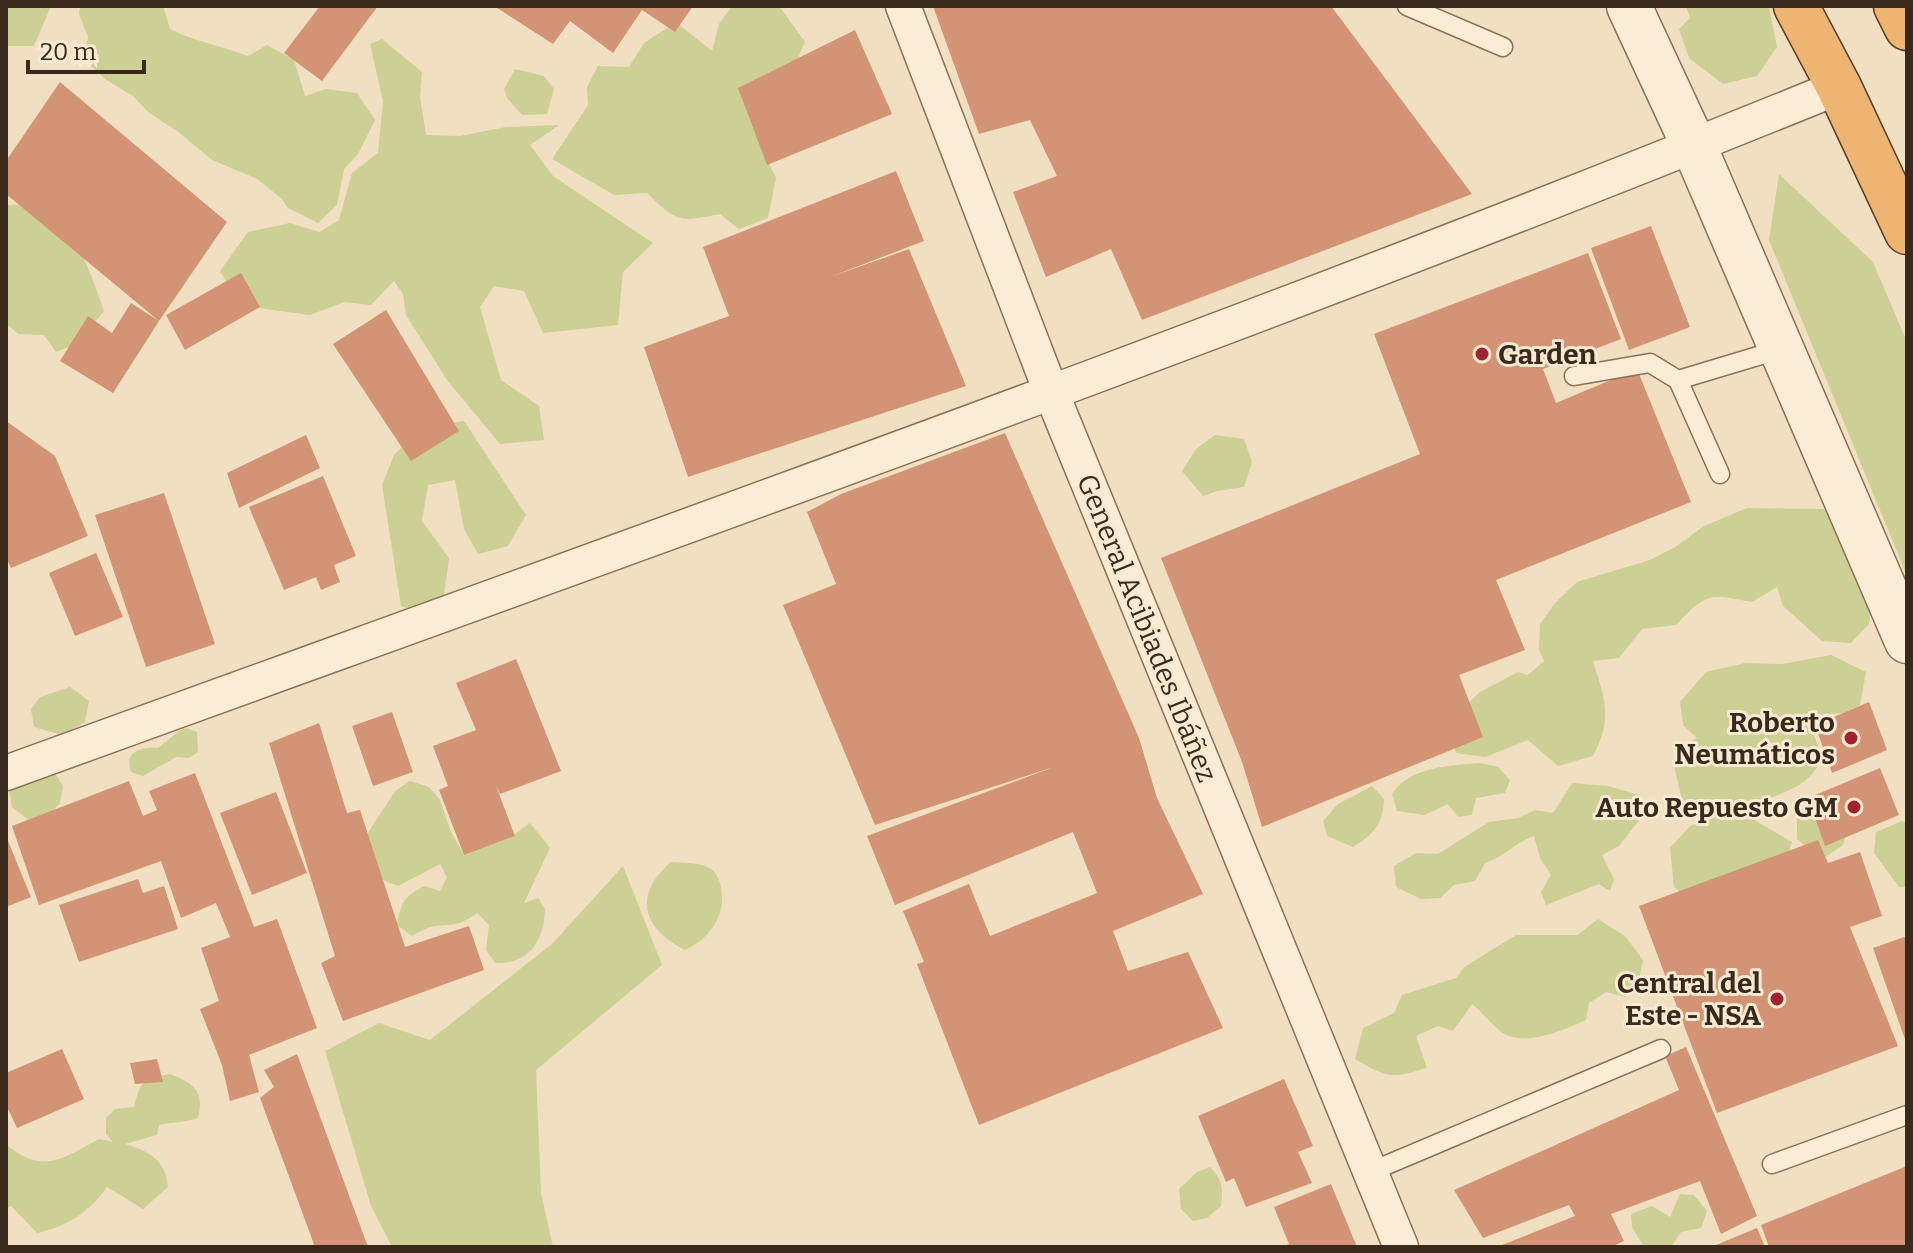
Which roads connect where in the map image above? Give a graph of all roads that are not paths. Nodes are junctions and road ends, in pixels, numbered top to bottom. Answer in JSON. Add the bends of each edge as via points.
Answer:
{"nodes":[{"id":1,"x":903,"y":6,"type":"edge"},
{"id":2,"x":1407,"y":6,"type":"edge"},
{"id":3,"x":1629,"y":6,"type":"edge"},
{"id":4,"x":1796,"y":6,"type":"edge"},
{"id":5,"x":1896,"y":6,"type":"edge"},
{"id":6,"x":1907,"y":28,"type":"edge"},
{"id":7,"x":1503,"y":47,"type":"dead end"},
{"id":8,"x":1839,"y":87,"type":"junction"},
{"id":9,"x":1694,"y":146,"type":"junction"},
{"id":10,"x":1907,"y":232,"type":"edge"},
{"id":11,"x":1781,"y":349,"type":"junction"},
{"id":12,"x":1574,"y":376,"type":"dead end"},
{"id":13,"x":1678,"y":380,"type":"junction"},
{"id":14,"x":1051,"y":392,"type":"junction"},
{"id":15,"x":1720,"y":474,"type":"dead end"},
{"id":16,"x":1907,"y":641,"type":"edge"},
{"id":17,"x":6,"y":773,"type":"edge"},
{"id":18,"x":1661,"y":1049,"type":"dead end"},
{"id":19,"x":1907,"y":1115,"type":"edge"},
{"id":20,"x":1772,"y":1164,"type":"dead end"},
{"id":21,"x":1370,"y":1172,"type":"junction"},
{"id":22,"x":1401,"y":1247,"type":"edge"}],
"edges":[{"from":1,"to":14,"type":"street","name":"General Acibiades Ibáñez"},
{"from":2,"to":7,"type":"lane"},
{"from":3,"to":9,"type":"street"},
{"from":4,"to":8,"type":"highway"},
{"from":5,"to":6,"type":"highway"},
{"from":8,"to":9,"type":"street"},
{"from":8,"to":10,"type":"highway"},
{"from":9,"to":11,"type":"street"},
{"from":9,"to":14,"type":"street"},
{"from":11,"to":13,"type":"lane"},
{"from":11,"to":16,"type":"street"},
{"from":12,"to":13,"type":"lane","via":[[1650,363]]},
{"from":13,"to":15,"type":"lane"},
{"from":14,"to":17,"type":"street"},
{"from":14,"to":21,"type":"street","name":"General Acibiades Ibáñez"},
{"from":18,"to":21,"type":"lane"},
{"from":19,"to":20,"type":"lane"},
{"from":21,"to":22,"type":"street","name":"General Acibiades Ibáñez"}]}
